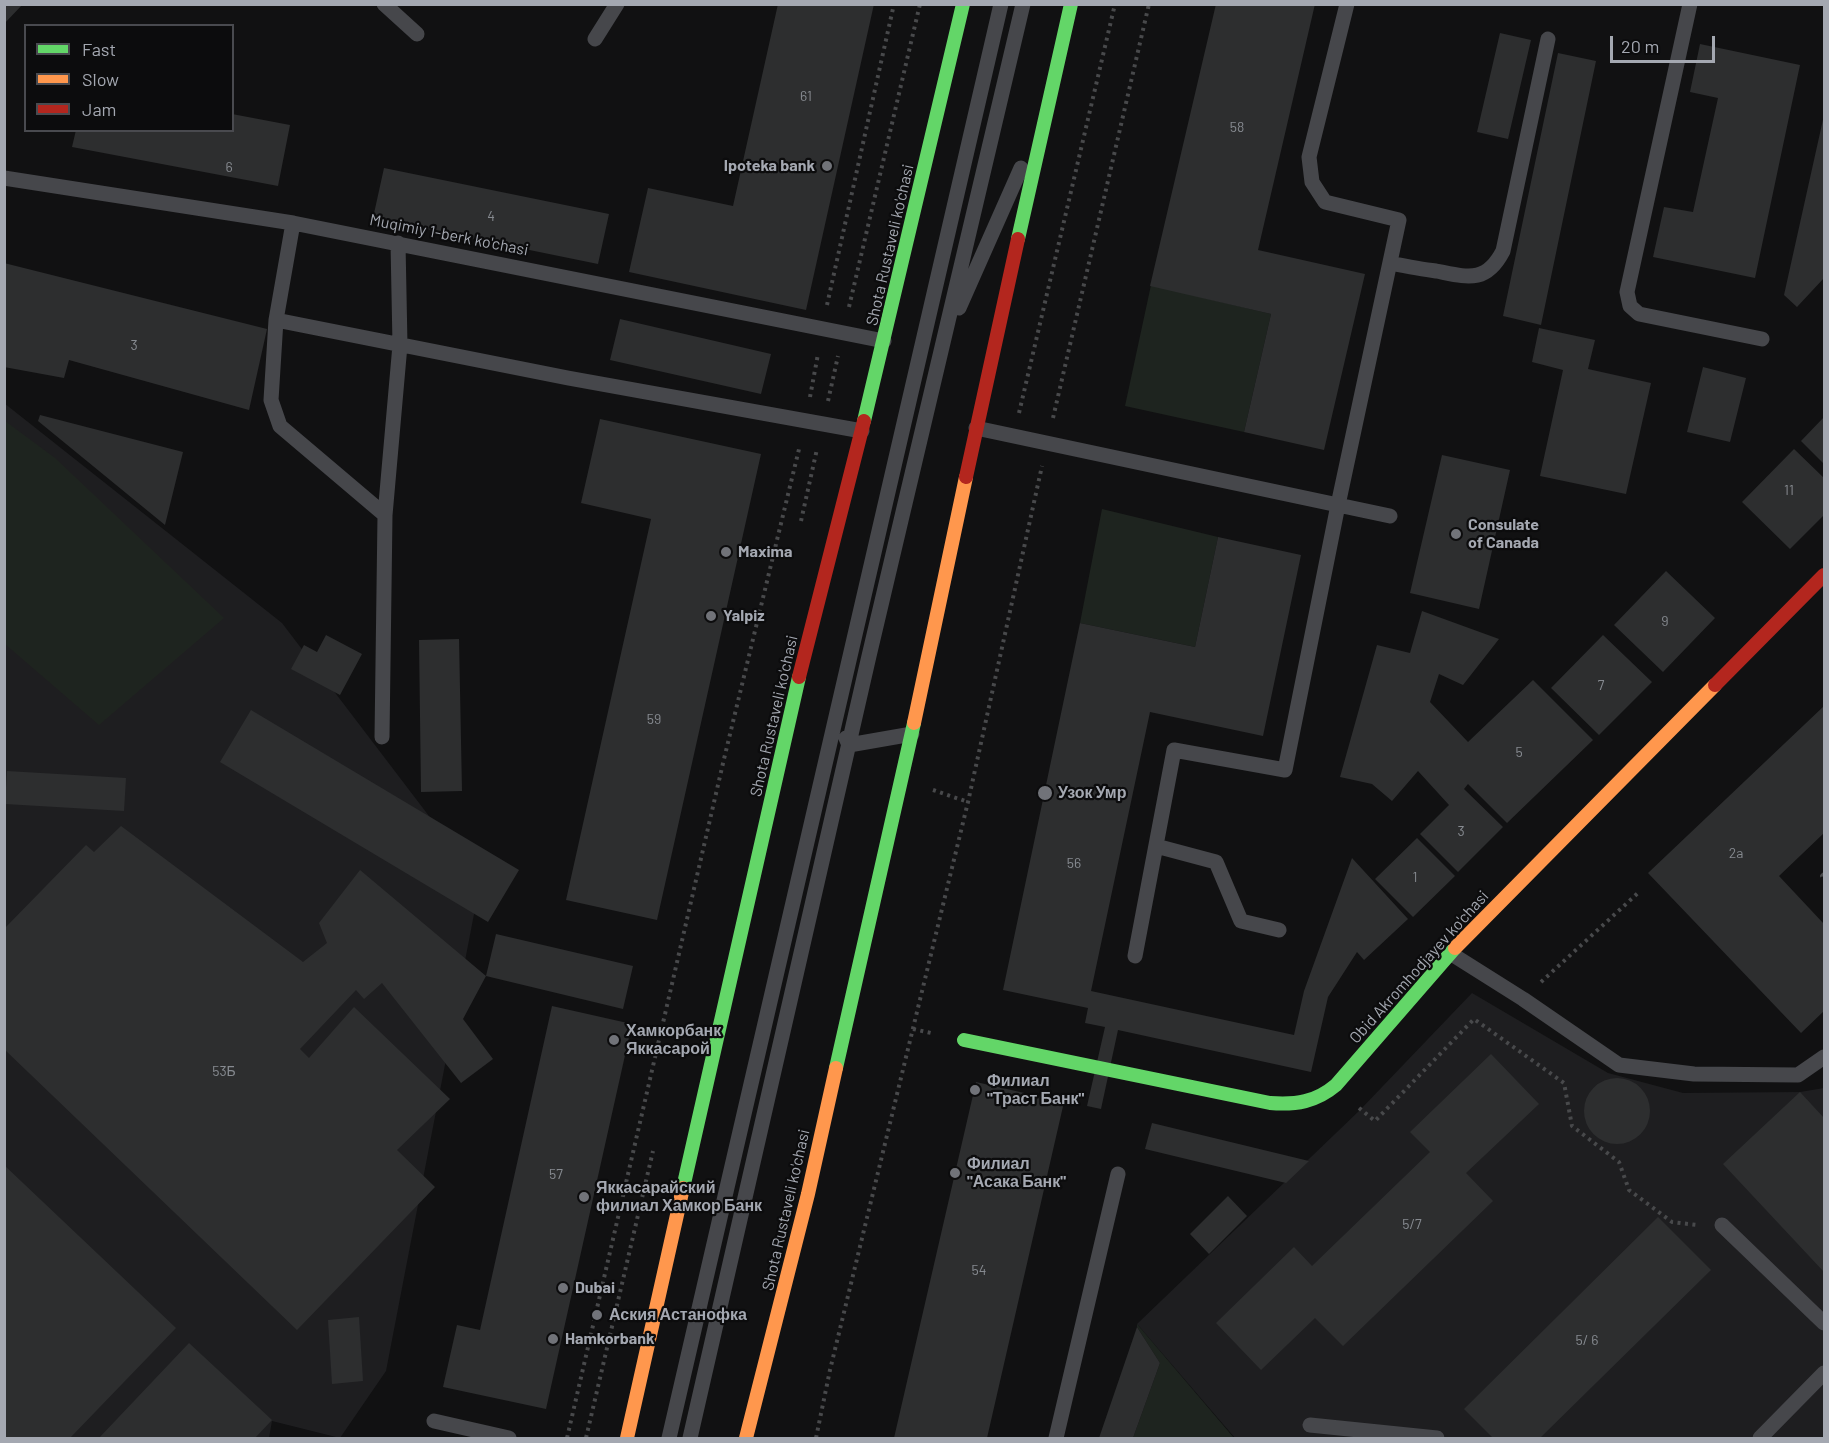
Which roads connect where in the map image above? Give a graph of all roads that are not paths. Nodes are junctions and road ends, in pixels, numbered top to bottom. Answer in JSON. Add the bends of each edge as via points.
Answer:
{"nodes":[{"id":1,"x":384,"y":4,"type":"edge"},
{"id":2,"x":617,"y":4,"type":"edge"},
{"id":3,"x":963,"y":4,"type":"edge"},
{"id":4,"x":1001,"y":4,"type":"edge"},
{"id":5,"x":1023,"y":4,"type":"edge"},
{"id":6,"x":1071,"y":4,"type":"edge"},
{"id":7,"x":1347,"y":4,"type":"edge"},
{"id":8,"x":1690,"y":4,"type":"edge"},
{"id":9,"x":417,"y":34,"type":"dead end"},
{"id":10,"x":595,"y":39,"type":"dead end"},
{"id":11,"x":1548,"y":39,"type":"dead end"},
{"id":12,"x":1046,"y":111,"type":"junction"},
{"id":13,"x":4,"y":178,"type":"edge"},
{"id":14,"x":293,"y":223,"type":"junction"},
{"id":15,"x":398,"y":243,"type":"junction"},
{"id":16,"x":1390,"y":263,"type":"junction"},
{"id":17,"x":276,"y":320,"type":"junction"},
{"id":18,"x":1762,"y":339,"type":"dead end"},
{"id":19,"x":884,"y":340,"type":"junction"},
{"id":20,"x":945,"y":341,"type":"junction"},
{"id":21,"x":400,"y":345,"type":"junction"},
{"id":22,"x":976,"y":428,"type":"junction"},
{"id":23,"x":862,"y":431,"type":"junction"},
{"id":24,"x":1338,"y":505,"type":"junction"},
{"id":25,"x":386,"y":516,"type":"junction"},
{"id":26,"x":1390,"y":516,"type":"dead end"},
{"id":27,"x":1824,"y":575,"type":"edge"},
{"id":28,"x":836,"y":720,"type":"junction"},
{"id":29,"x":912,"y":734,"type":"junction"},
{"id":30,"x":382,"y":737,"type":"dead end"},
{"id":31,"x":849,"y":744,"type":"junction"},
{"id":32,"x":1156,"y":846,"type":"junction"},
{"id":33,"x":1279,"y":930,"type":"dead end"},
{"id":34,"x":1450,"y":953,"type":"junction"},
{"id":35,"x":1135,"y":956,"type":"dead end"},
{"id":36,"x":964,"y":1040,"type":"dead end"},
{"id":37,"x":1824,"y":1057,"type":"edge"},
{"id":38,"x":1118,"y":1174,"type":"dead end"},
{"id":39,"x":1722,"y":1225,"type":"road end"},
{"id":40,"x":1824,"y":1323,"type":"edge"},
{"id":41,"x":1824,"y":1373,"type":"edge"},
{"id":42,"x":434,"y":1421,"type":"dead end"},
{"id":43,"x":1310,"y":1425,"type":"dead end"},
{"id":44,"x":509,"y":1438,"type":"edge"},
{"id":45,"x":627,"y":1438,"type":"edge"},
{"id":46,"x":669,"y":1438,"type":"edge"},
{"id":47,"x":690,"y":1438,"type":"edge"},
{"id":48,"x":746,"y":1438,"type":"edge"},
{"id":49,"x":1056,"y":1438,"type":"edge"},
{"id":50,"x":1437,"y":1438,"type":"edge"},
{"id":51,"x":1760,"y":1438,"type":"edge"}],
"edges":[{"from":1,"to":9,"type":"lane"},
{"from":2,"to":10,"type":"lane"},
{"from":3,"to":19,"type":"main road","name":"Shota Rustaveli ko'chasi"},
{"from":4,"to":28,"type":"lane"},
{"from":5,"to":20,"type":"lane"},
{"from":6,"to":12,"type":"main road","name":"Shota Rustaveli ko'chasi"},
{"from":7,"to":16,"type":"lane","via":[[1309,157],[1312,183],[1325,202],[1399,220]]},
{"from":8,"to":18,"type":"lane","via":[[1626,292],[1630,306],[1639,315]]},
{"from":11,"to":16,"type":"lane","via":[[1498,261],[1491,269],[1469,278]]},
{"from":12,"to":20,"type":"lane"},
{"from":12,"to":22,"type":"main road","name":"Shota Rustaveli ko'chasi"},
{"from":13,"to":14,"type":"lane","name":"Muqimiy 1-berk ko'chasi"},
{"from":14,"to":15,"type":"lane","name":"Muqimiy 1-berk ko'chasi"},
{"from":14,"to":17,"type":"lane"},
{"from":15,"to":19,"type":"lane","name":"Muqimiy 1-berk ko'chasi"},
{"from":15,"to":21,"type":"lane"},
{"from":16,"to":24,"type":"lane"},
{"from":17,"to":21,"type":"lane"},
{"from":17,"to":25,"type":"lane","via":[[271,400],[280,426]]},
{"from":19,"to":23,"type":"main road","name":"Shota Rustaveli ko'chasi"},
{"from":20,"to":31,"type":"lane"},
{"from":21,"to":23,"type":"lane"},
{"from":21,"to":25,"type":"lane"},
{"from":22,"to":24,"type":"lane"},
{"from":22,"to":29,"type":"main road","name":"Shota Rustaveli ko'chasi"},
{"from":23,"to":45,"type":"main road","name":"Shota Rustaveli ko'chasi","via":[[789,718]]},
{"from":24,"to":26,"type":"lane"},
{"from":24,"to":32,"type":"lane","via":[[1285,770],[1174,750]]},
{"from":25,"to":30,"type":"lane"},
{"from":27,"to":34,"type":"main road","name":"Obid Akromhodjayev ko'chasi"},
{"from":28,"to":31,"type":"lane"},
{"from":28,"to":46,"type":"lane"},
{"from":29,"to":31,"type":"lane"},
{"from":29,"to":48,"type":"main road","name":"Shota Rustaveli ko'chasi","via":[[808,1194]]},
{"from":31,"to":47,"type":"lane"},
{"from":32,"to":33,"type":"lane","via":[[1216,862],[1241,921]]},
{"from":32,"to":35,"type":"lane"},
{"from":34,"to":36,"type":"main road","name":"Obid Akromhodjayev ko'chasi","via":[[1336,1085],[1323,1097],[1308,1103],[1279,1104]]},
{"from":34,"to":37,"type":"lane","via":[[1619,1065],[1694,1074],[1798,1075]]},
{"from":38,"to":49,"type":"lane"},
{"from":39,"to":40,"type":"lane"},
{"from":41,"to":51,"type":"lane"},
{"from":42,"to":44,"type":"lane"},
{"from":43,"to":50,"type":"lane"}]}
